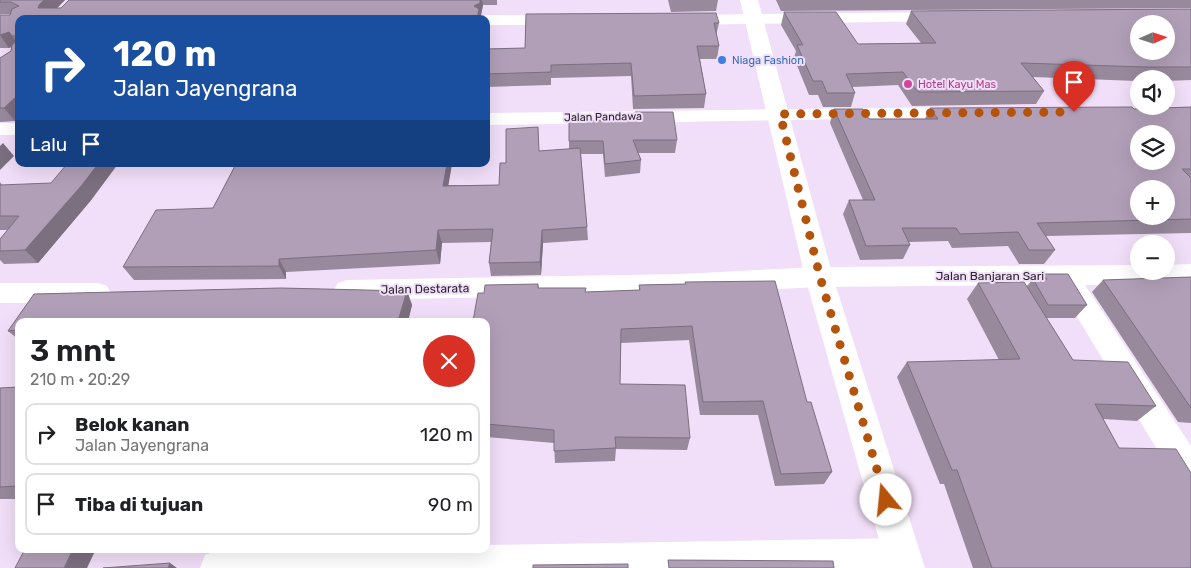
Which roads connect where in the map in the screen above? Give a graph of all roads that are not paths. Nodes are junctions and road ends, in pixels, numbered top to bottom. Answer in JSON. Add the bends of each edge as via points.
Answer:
{"nodes":[{"id":1,"x":752,"y":10,"type":"edge"},
{"id":2,"x":963,"y":17,"type":"edge"},
{"id":3,"x":490,"y":20,"type":"edge"},
{"id":4,"x":576,"y":20,"type":"edge"},
{"id":5,"x":666,"y":20,"type":"edge"},
{"id":6,"x":985,"y":113,"type":"edge"},
{"id":7,"x":780,"y":114,"type":"junction"},
{"id":8,"x":490,"y":119,"type":"edge"},
{"id":9,"x":0,"y":129,"type":"edge"},
{"id":10,"x":15,"y":129,"type":"edge"},
{"id":11,"x":1191,"y":274,"type":"edge"},
{"id":12,"x":1066,"y":276,"type":"junction"},
{"id":13,"x":820,"y":277,"type":"junction"},
{"id":14,"x":327,"y":290,"type":"edge"},
{"id":15,"x":119,"y":292,"type":"edge"},
{"id":16,"x":0,"y":293,"type":"edge"},
{"id":17,"x":1191,"y":475,"type":"edge"},
{"id":18,"x":904,"y":562,"type":"edge"},
{"id":19,"x":218,"y":568,"type":"edge"}],
"edges":[{"from":1,"to":2,"type":"street"},
{"from":1,"to":5,"type":"street"},
{"from":1,"to":7,"type":"main road"},
{"from":3,"to":4,"type":"street"},
{"from":6,"to":7,"type":"street","name":"Jalan Pandawa"},
{"from":7,"to":8,"type":"street","name":"Jalan Pandawa"},
{"from":7,"to":13,"type":"main road"},
{"from":9,"to":10,"type":"street"},
{"from":11,"to":12,"type":"street","name":"Jalan Banjaran Sari"},
{"from":12,"to":13,"type":"street","name":"Jalan Banjaran Sari"},
{"from":12,"to":17,"type":"street"},
{"from":13,"to":14,"type":"street","name":"Jalan Destarata","via":[[680,284]]},
{"from":13,"to":18,"type":"main road"},
{"from":15,"to":16,"type":"street"},
{"from":18,"to":19,"type":"street"}]}
